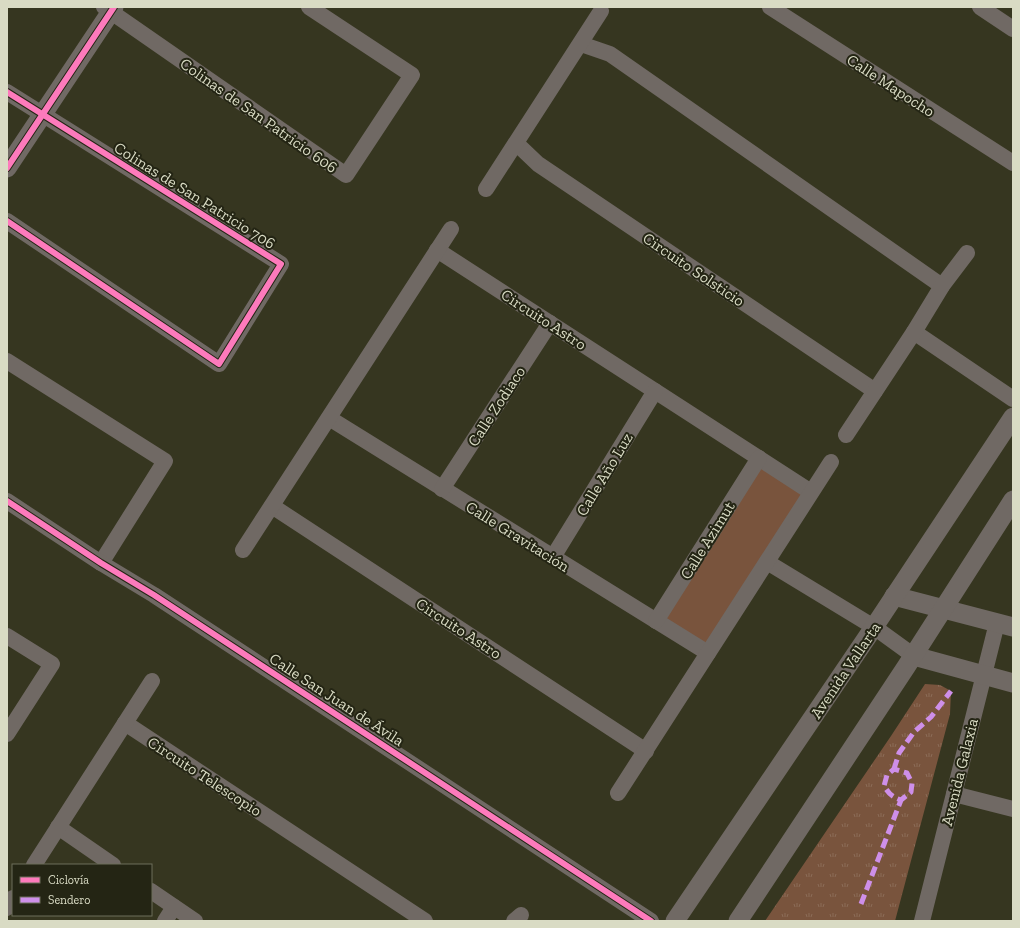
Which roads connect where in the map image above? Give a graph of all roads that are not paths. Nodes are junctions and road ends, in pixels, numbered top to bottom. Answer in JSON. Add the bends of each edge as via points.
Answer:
{"nodes":[{"id":1,"x":309,"y":7,"type":"edge"},
{"id":2,"x":770,"y":7,"type":"edge"},
{"id":3,"x":980,"y":7,"type":"edge"},
{"id":4,"x":110,"y":9,"type":"edge"},
{"id":5,"x":601,"y":11,"type":"dead end"},
{"id":6,"x":1013,"y":29,"type":"edge"},
{"id":7,"x":581,"y":44,"type":"junction"},
{"id":8,"x":7,"y":92,"type":"edge"},
{"id":9,"x":42,"y":115,"type":"junction"},
{"id":10,"x":516,"y":143,"type":"junction"},
{"id":11,"x":1013,"y":163,"type":"edge"},
{"id":12,"x":7,"y":168,"type":"edge"},
{"id":13,"x":486,"y":189,"type":"dead end"},
{"id":14,"x":7,"y":221,"type":"edge"},
{"id":15,"x":451,"y":228,"type":"dead end"},
{"id":16,"x":437,"y":250,"type":"junction"},
{"id":17,"x":967,"y":253,"type":"dead end"},
{"id":18,"x":942,"y":286,"type":"junction"},
{"id":19,"x":550,"y":323,"type":"junction"},
{"id":20,"x":914,"y":332,"type":"junction"},
{"id":21,"x":7,"y":361,"type":"edge"},
{"id":22,"x":655,"y":391,"type":"junction"},
{"id":23,"x":875,"y":391,"type":"junction"},
{"id":24,"x":1013,"y":399,"type":"edge"},
{"id":25,"x":1013,"y":417,"type":"edge"},
{"id":26,"x":329,"y":418,"type":"junction"},
{"id":27,"x":846,"y":435,"type":"dead end"},
{"id":28,"x":759,"y":458,"type":"junction"},
{"id":29,"x":831,"y":462,"type":"dead end"},
{"id":30,"x":442,"y":489,"type":"junction"},
{"id":31,"x":811,"y":492,"type":"junction"},
{"id":32,"x":1013,"y":500,"type":"edge"},
{"id":33,"x":7,"y":501,"type":"edge"},
{"id":34,"x":272,"y":506,"type":"junction"},
{"id":35,"x":244,"y":550,"type":"dead end"},
{"id":36,"x":553,"y":558,"type":"junction"},
{"id":37,"x":767,"y":562,"type":"junction"},
{"id":38,"x":101,"y":563,"type":"junction"},
{"id":39,"x":894,"y":596,"type":"junction"},
{"id":40,"x":943,"y":609,"type":"junction"},
{"id":41,"x":656,"y":621,"type":"junction"},
{"id":42,"x":1005,"y":625,"type":"edge"},
{"id":43,"x":874,"y":627,"type":"junction"},
{"id":44,"x":7,"y":636,"type":"edge"},
{"id":45,"x":708,"y":653,"type":"junction"},
{"id":46,"x":914,"y":656,"type":"junction"},
{"id":47,"x":984,"y":675,"type":"junction"},
{"id":48,"x":152,"y":681,"type":"dead end"},
{"id":49,"x":1013,"y":683,"type":"edge"},
{"id":50,"x":125,"y":723,"type":"junction"},
{"id":51,"x":7,"y":734,"type":"edge"},
{"id":52,"x":646,"y":750,"type":"junction"},
{"id":53,"x":618,"y":793,"type":"dead end"},
{"id":54,"x":954,"y":794,"type":"junction"},
{"id":55,"x":1013,"y":809,"type":"edge"},
{"id":56,"x":58,"y":827,"type":"junction"},
{"id":57,"x":35,"y":864,"type":"edge"},
{"id":58,"x":112,"y":864,"type":"edge"},
{"id":59,"x":152,"y":892,"type":"edge"},
{"id":60,"x":174,"y":907,"type":"junction"},
{"id":61,"x":165,"y":921,"type":"edge"},
{"id":62,"x":195,"y":921,"type":"edge"},
{"id":63,"x":425,"y":921,"type":"edge"},
{"id":64,"x":651,"y":921,"type":"edge"},
{"id":65,"x":675,"y":921,"type":"edge"},
{"id":66,"x":738,"y":921,"type":"edge"},
{"id":67,"x":922,"y":921,"type":"edge"}],
"edges":[{"from":1,"to":4,"type":"street","name":"Colinas de San Patricio 606","via":[[412,75],[346,175]]},
{"from":2,"to":11,"type":"street","name":"Calle Mapocho"},
{"from":3,"to":6,"type":"street"},
{"from":4,"to":9,"type":"street"},
{"from":5,"to":7,"type":"street"},
{"from":7,"to":10,"type":"street"},
{"from":7,"to":18,"type":"street","via":[[610,54]]},
{"from":8,"to":9,"type":"street"},
{"from":9,"to":12,"type":"street"},
{"from":9,"to":14,"type":"street","name":"Colinas de San Patricio 706","via":[[281,264],[219,364]]},
{"from":10,"to":13,"type":"street"},
{"from":10,"to":23,"type":"street","name":"Circuito Solsticio","via":[[538,164]]},
{"from":15,"to":16,"type":"street"},
{"from":16,"to":19,"type":"street","name":"Circuito Astro"},
{"from":16,"to":26,"type":"street"},
{"from":17,"to":18,"type":"street"},
{"from":18,"to":20,"type":"street"},
{"from":19,"to":22,"type":"street","name":"Circuito Astro"},
{"from":19,"to":30,"type":"street","name":"Calle Zodiaco"},
{"from":20,"to":23,"type":"street"},
{"from":20,"to":24,"type":"street"},
{"from":21,"to":38,"type":"street","via":[[165,461]]},
{"from":22,"to":28,"type":"street","name":"Circuito Astro"},
{"from":22,"to":36,"type":"street","name":"Calle Año Luz"},
{"from":23,"to":27,"type":"street"},
{"from":25,"to":39,"type":"street","name":"Avenida Vallarta"},
{"from":26,"to":30,"type":"street","name":"Calle Gravitación"},
{"from":26,"to":34,"type":"street"},
{"from":28,"to":31,"type":"street","name":"Circuito Astro"},
{"from":28,"to":41,"type":"street","name":"Calle Azimut"},
{"from":29,"to":31,"type":"street"},
{"from":30,"to":36,"type":"street","name":"Calle Gravitación"},
{"from":31,"to":37,"type":"street"},
{"from":32,"to":40,"type":"street"},
{"from":33,"to":38,"type":"street","name":"Calle San Juan de Ávila"},
{"from":34,"to":35,"type":"street"},
{"from":34,"to":52,"type":"street","name":"Circuito Astro"},
{"from":36,"to":41,"type":"street","name":"Calle Gravitación"},
{"from":37,"to":43,"type":"street"},
{"from":37,"to":45,"type":"street"},
{"from":38,"to":64,"type":"street","name":"Calle San Juan de Ávila","via":[[160,599]]},
{"from":39,"to":40,"type":"street"},
{"from":39,"to":43,"type":"street","name":"Avenida Vallarta"},
{"from":40,"to":42,"type":"street"},
{"from":40,"to":46,"type":"street"},
{"from":41,"to":45,"type":"street","name":"Calle Gravitación"},
{"from":42,"to":47,"type":"street","name":"Avenida Galaxia"},
{"from":43,"to":46,"type":"street"},
{"from":43,"to":65,"type":"street","name":"Avenida Vallarta"},
{"from":44,"to":51,"type":"street","via":[[52,664]]},
{"from":45,"to":52,"type":"street"},
{"from":46,"to":47,"type":"street"},
{"from":46,"to":66,"type":"street"},
{"from":47,"to":49,"type":"street"},
{"from":47,"to":54,"type":"street","name":"Avenida Galaxia"},
{"from":48,"to":50,"type":"street"},
{"from":50,"to":56,"type":"street"},
{"from":50,"to":63,"type":"street","name":"Circuito Telescopio"},
{"from":52,"to":53,"type":"street"},
{"from":54,"to":55,"type":"street"},
{"from":54,"to":67,"type":"street","name":"Avenida Galaxia"},
{"from":56,"to":57,"type":"street"},
{"from":56,"to":58,"type":"street"},
{"from":59,"to":60,"type":"street"},
{"from":60,"to":61,"type":"street"},
{"from":60,"to":62,"type":"street"}]}
